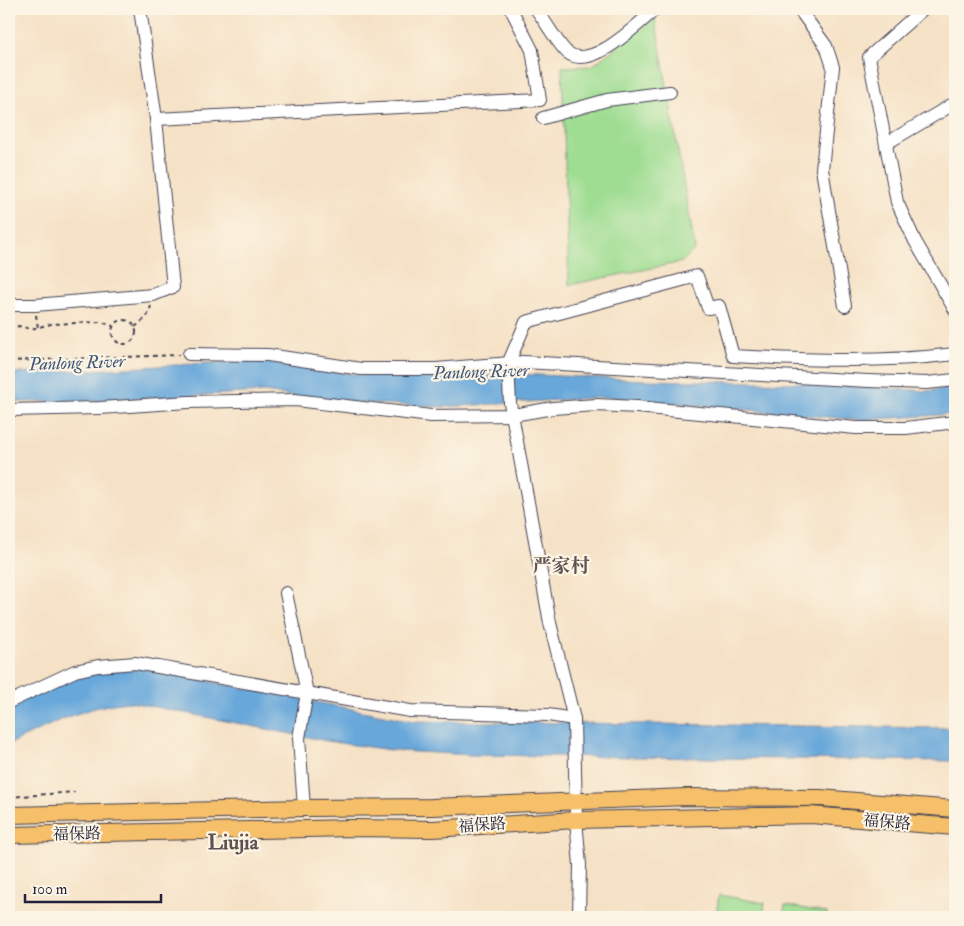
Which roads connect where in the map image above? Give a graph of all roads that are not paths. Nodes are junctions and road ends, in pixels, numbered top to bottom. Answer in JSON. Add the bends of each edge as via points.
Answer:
{"nodes":[{"id":1,"x":140,"y":9,"type":"edge"},
{"id":2,"x":511,"y":9,"type":"edge"},
{"id":3,"x":536,"y":9,"type":"edge"},
{"id":4,"x":656,"y":9,"type":"edge"},
{"id":5,"x":799,"y":9,"type":"edge"},
{"id":6,"x":924,"y":9,"type":"edge"},
{"id":7,"x":670,"y":92,"type":"dead end"},
{"id":8,"x":955,"y":103,"type":"edge"},
{"id":9,"x":543,"y":118,"type":"dead end"},
{"id":10,"x":156,"y":119,"type":"junction"},
{"id":11,"x":887,"y":143,"type":"junction"},
{"id":12,"x":953,"y":302,"type":"edge"},
{"id":13,"x":9,"y":305,"type":"edge"},
{"id":14,"x":845,"y":306,"type":"dead end"},
{"id":15,"x":189,"y":354,"type":"road end"},
{"id":16,"x":955,"y":354,"type":"edge"},
{"id":17,"x":508,"y":364,"type":"junction"},
{"id":18,"x":955,"y":380,"type":"edge"},
{"id":19,"x":512,"y":409,"type":"junction"},
{"id":20,"x":9,"y":410,"type":"edge"},
{"id":21,"x":955,"y":422,"type":"edge"},
{"id":22,"x":286,"y":593,"type":"dead end"},
{"id":23,"x":307,"y":694,"type":"junction"},
{"id":24,"x":9,"y":702,"type":"edge"},
{"id":25,"x":574,"y":718,"type":"junction"},
{"id":26,"x":576,"y":800,"type":"junction"},
{"id":27,"x":304,"y":808,"type":"junction"},
{"id":28,"x":955,"y":809,"type":"edge"},
{"id":29,"x":9,"y":815,"type":"edge"},
{"id":30,"x":576,"y":820,"type":"junction"},
{"id":31,"x":955,"y":827,"type":"edge"},
{"id":32,"x":9,"y":835,"type":"edge"},
{"id":33,"x":579,"y":917,"type":"edge"}],
"edges":[{"from":1,"to":10,"type":"street"},
{"from":2,"to":10,"type":"street","via":[[532,50],[540,100]]},
{"from":3,"to":4,"type":"street","via":[[566,52],[576,58],[587,58],[606,48]]},
{"from":5,"to":14,"type":"street","via":[[826,46],[833,67],[822,169]]},
{"from":6,"to":11,"type":"street","via":[[869,57]]},
{"from":7,"to":9,"type":"street","via":[[607,100]]},
{"from":8,"to":11,"type":"street"},
{"from":10,"to":13,"type":"street","via":[[173,287],[152,295]]},
{"from":11,"to":12,"type":"street","via":[[897,202],[915,241]]},
{"from":15,"to":17,"type":"street","via":[[268,355],[361,369]]},
{"from":16,"to":17,"type":"street","via":[[911,360],[733,356],[718,306],[708,308],[697,276],[526,322]]},
{"from":17,"to":18,"type":"street","via":[[523,362],[868,381],[927,383]]},
{"from":17,"to":19,"type":"street"},
{"from":19,"to":20,"type":"street","via":[[431,416],[295,400]]},
{"from":19,"to":21,"type":"street","via":[[596,405],[637,407],[856,428],[906,428]]},
{"from":19,"to":25,"type":"street","via":[[550,623]]},
{"from":22,"to":23,"type":"street"},
{"from":23,"to":24,"type":"street","via":[[135,664],[74,671]]},
{"from":23,"to":25,"type":"street","via":[[410,712]]},
{"from":23,"to":27,"type":"street","via":[[299,738]]},
{"from":25,"to":26,"type":"street"},
{"from":26,"to":27,"type":"main road","name":"福保路","via":[[432,807]]},
{"from":26,"to":28,"type":"main road","name":"福保路","via":[[820,798]]},
{"from":26,"to":30,"type":"street"},
{"from":27,"to":29,"type":"main road","name":"福保路"},
{"from":30,"to":31,"type":"main road","name":"福保路","via":[[812,815]]},
{"from":30,"to":32,"type":"main road","name":"福保路","via":[[433,828]]},
{"from":30,"to":33,"type":"street","via":[[580,865]]}]}
